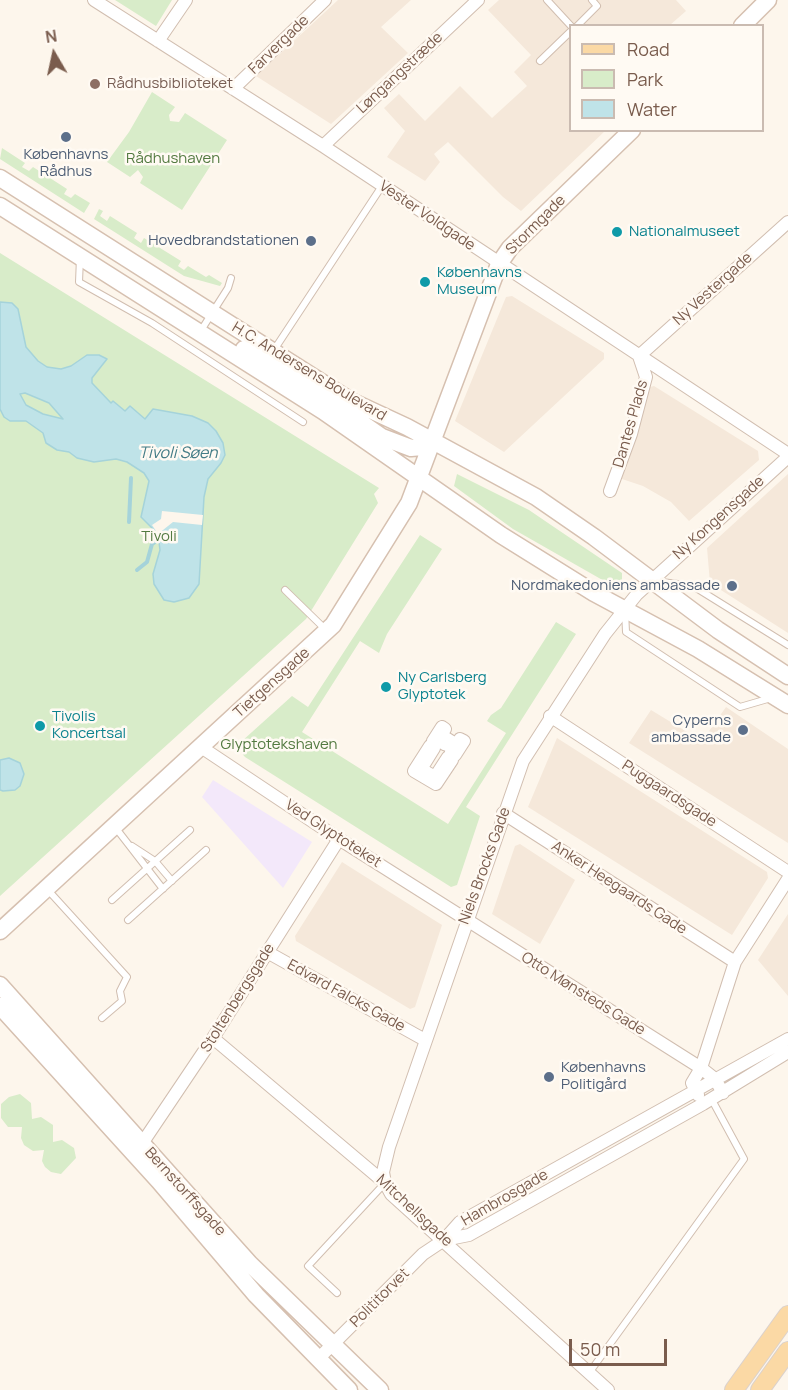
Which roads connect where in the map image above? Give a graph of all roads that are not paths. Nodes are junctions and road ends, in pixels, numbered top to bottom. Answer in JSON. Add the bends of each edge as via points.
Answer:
{"nodes":[{"id":1,"x":94,"y":0,"type":"edge"},
{"id":2,"x":186,"y":0,"type":"edge"},
{"id":3,"x":325,"y":0,"type":"edge"},
{"id":4,"x":478,"y":0,"type":"edge"},
{"id":5,"x":547,"y":0,"type":"edge"},
{"id":6,"x":592,"y":0,"type":"edge"},
{"id":7,"x":768,"y":0,"type":"edge"},
{"id":8,"x":569,"y":24,"type":"edge"},
{"id":9,"x":579,"y":24,"type":"edge"},
{"id":10,"x":744,"y":24,"type":"edge"},
{"id":11,"x":569,"y":33,"type":"edge"},
{"id":12,"x":158,"y":41,"type":"junction"},
{"id":13,"x":540,"y":61,"type":"dead end"},
{"id":14,"x":233,"y":89,"type":"junction"},
{"id":15,"x":630,"y":132,"type":"edge"},
{"id":16,"x":323,"y":146,"type":"junction"},
{"id":17,"x":0,"y":177,"type":"edge"},
{"id":18,"x":382,"y":186,"type":"junction"},
{"id":19,"x":0,"y":206,"type":"edge"},
{"id":20,"x":788,"y":222,"type":"edge"},
{"id":21,"x":80,"y":256,"type":"junction"},
{"id":22,"x":499,"y":264,"type":"junction"},
{"id":23,"x":231,"y":278,"type":"dead end"},
{"id":24,"x":161,"y":307,"type":"junction"},
{"id":25,"x":212,"y":313,"type":"junction"},
{"id":26,"x":152,"y":323,"type":"junction"},
{"id":27,"x":200,"y":332,"type":"junction"},
{"id":28,"x":639,"y":356,"type":"junction"},
{"id":29,"x":267,"y":361,"type":"junction"},
{"id":30,"x":303,"y":422,"type":"dead end"},
{"id":31,"x":432,"y":440,"type":"junction"},
{"id":32,"x":788,"y":456,"type":"edge"},
{"id":33,"x":419,"y":480,"type":"junction"},
{"id":34,"x":610,"y":491,"type":"dead end"},
{"id":35,"x":651,"y":580,"type":"junction"},
{"id":36,"x":285,"y":590,"type":"dead end"},
{"id":37,"x":625,"y":609,"type":"junction"},
{"id":38,"x":328,"y":632,"type":"junction"},
{"id":39,"x":788,"y":645,"type":"edge"},
{"id":40,"x":788,"y":676,"type":"edge"},
{"id":41,"x":781,"y":701,"type":"edge"},
{"id":42,"x":788,"y":715,"type":"edge"},
{"id":43,"x":550,"y":716,"type":"junction"},
{"id":44,"x":433,"y":744,"type":"joint"},
{"id":45,"x":201,"y":747,"type":"junction"},
{"id":46,"x":503,"y":813,"type":"junction"},
{"id":47,"x":115,"y":826,"type":"junction"},
{"id":48,"x":190,"y":830,"type":"dead end"},
{"id":49,"x":339,"y":839,"type":"junction"},
{"id":50,"x":131,"y":845,"type":"junction"},
{"id":51,"x":206,"y":850,"type":"dead end"},
{"id":52,"x":155,"y":861,"type":"junction"},
{"id":53,"x":145,"y":870,"type":"junction"},
{"id":54,"x":788,"y":872,"type":"edge"},
{"id":55,"x":788,"y":879,"type":"edge"},
{"id":56,"x":172,"y":881,"type":"junction"},
{"id":57,"x":47,"y":888,"type":"junction"},
{"id":58,"x":163,"y":889,"type":"junction"},
{"id":59,"x":112,"y":900,"type":"dead end"},
{"id":60,"x":128,"y":920,"type":"dead end"},
{"id":61,"x":465,"y":920,"type":"junction"},
{"id":62,"x":0,"y":931,"type":"edge"},
{"id":63,"x":267,"y":952,"type":"junction"},
{"id":64,"x":735,"y":963,"type":"junction"},
{"id":65,"x":0,"y":985,"type":"edge"},
{"id":66,"x":0,"y":1006,"type":"edge"},
{"id":67,"x":102,"y":1018,"type":"dead end"},
{"id":68,"x":213,"y":1038,"type":"junction"},
{"id":69,"x":788,"y":1039,"type":"edge"},
{"id":70,"x":425,"y":1040,"type":"junction"},
{"id":71,"x":788,"y":1052,"type":"edge"},
{"id":72,"x":701,"y":1068,"type":"junction"},
{"id":73,"x":715,"y":1080,"type":"junction"},
{"id":74,"x":696,"y":1091,"type":"junction"},
{"id":75,"x":712,"y":1099,"type":"junction"},
{"id":76,"x":138,"y":1149,"type":"junction"},
{"id":77,"x":385,"y":1184,"type":"junction"},
{"id":78,"x":444,"y":1240,"type":"junction"},
{"id":79,"x":337,"y":1293,"type":"dead end"},
{"id":80,"x":788,"y":1316,"type":"edge"},
{"id":81,"x":333,"y":1345,"type":"junction"},
{"id":82,"x":788,"y":1351,"type":"edge"},
{"id":83,"x":318,"y":1359,"type":"junction"},
{"id":84,"x":589,"y":1373,"type":"junction"},
{"id":85,"x":349,"y":1390,"type":"edge"},
{"id":86,"x":380,"y":1390,"type":"edge"},
{"id":87,"x":608,"y":1390,"type":"edge"},
{"id":88,"x":734,"y":1390,"type":"edge"},
{"id":89,"x":760,"y":1390,"type":"edge"}],
"edges":[{"from":1,"to":12,"type":"street","name":"Vester Voldgade"},
{"from":2,"to":12,"type":"street"},
{"from":3,"to":14,"type":"street","name":"Farvergade"},
{"from":4,"to":16,"type":"street","name":"Løngangstræde"},
{"from":5,"to":8,"type":"lane"},
{"from":6,"to":9,"type":"lane","via":[[597,6]]},
{"from":7,"to":10,"type":"street"},
{"from":11,"to":13,"type":"lane"},
{"from":12,"to":14,"type":"street","name":"Vester Voldgade"},
{"from":14,"to":16,"type":"street","name":"Vester Voldgade"},
{"from":15,"to":22,"type":"street","name":"Stormgade","via":[[510,248]]},
{"from":16,"to":18,"type":"street","name":"Vester Voldgade"},
{"from":17,"to":25,"type":"street","name":"H.C. Andersens Boulevard"},
{"from":18,"to":22,"type":"street","name":"Vester Voldgade"},
{"from":18,"to":29,"type":"lane"},
{"from":19,"to":21,"type":"street"},
{"from":20,"to":28,"type":"street","name":"Ny Vestergade"},
{"from":21,"to":24,"type":"street"},
{"from":21,"to":26,"type":"lane","via":[[79,282]]},
{"from":22,"to":28,"type":"street","name":"Vester Voldgade"},
{"from":22,"to":31,"type":"street","name":"Stormgade"},
{"from":23,"to":25,"type":"lane"},
{"from":24,"to":26,"type":"lane"},
{"from":24,"to":27,"type":"street"},
{"from":25,"to":27,"type":"lane"},
{"from":25,"to":29,"type":"street","name":"H.C. Andersens Boulevard"},
{"from":26,"to":30,"type":"lane"},
{"from":27,"to":29,"type":"street"},
{"from":28,"to":32,"type":"street","name":"Vester Voldgade"},
{"from":28,"to":34,"type":"street","name":"Dantes Plads","via":[[646,377]]},
{"from":29,"to":31,"type":"street","name":"H.C. Andersens Boulevard"},
{"from":29,"to":33,"type":"street","name":"H.C. Andersens Boulevard","via":[[323,411]]},
{"from":31,"to":33,"type":"street","name":"Tietgensgade"},
{"from":31,"to":35,"type":"street","name":"H.C. Andersens Boulevard","via":[[536,497]]},
{"from":32,"to":35,"type":"street","name":"Ny Kongensgade"},
{"from":33,"to":37,"type":"street","name":"H.C. Andersens Boulevard","via":[[501,535]]},
{"from":33,"to":38,"type":"street","name":"Tietgensgade","via":[[407,508]]},
{"from":35,"to":37,"type":"street","name":"Niels Brocks Gade"},
{"from":35,"to":39,"type":"lane","name":"H.C. Andersens Boulevard","via":[[693,586]]},
{"from":35,"to":40,"type":"street","name":"H.C. Andersens Boulevard"},
{"from":36,"to":38,"type":"lane"},
{"from":37,"to":41,"type":"street","name":"H.C. Andersens Boulevard"},
{"from":37,"to":41,"type":"lane","via":[[626,633],[740,707]]},
{"from":37,"to":43,"type":"street","name":"Niels Brocks Gade"},
{"from":38,"to":45,"type":"street","name":"Tietgensgade"},
{"from":41,"to":42,"type":"street"},
{"from":43,"to":46,"type":"street","name":"Niels Brocks Gade","via":[[523,761]]},
{"from":43,"to":54,"type":"street","name":"Puggaardsgade"},
{"from":44,"to":44,"type":"street","via":[[414,771],[436,784],[452,760],[448,757],[435,777],[421,769]]},
{"from":45,"to":47,"type":"street","name":"Tietgensgade"},
{"from":45,"to":49,"type":"street","name":"Ved Glyptoteket"},
{"from":46,"to":61,"type":"street","name":"Niels Brocks Gade"},
{"from":46,"to":64,"type":"street","name":"Anker Heegaards Gade"},
{"from":47,"to":50,"type":"lane"},
{"from":47,"to":57,"type":"street","name":"Tietgensgade"},
{"from":48,"to":52,"type":"lane"},
{"from":49,"to":61,"type":"street","name":"Ved Glyptoteket"},
{"from":49,"to":63,"type":"street","name":"Stoltenbergsgade"},
{"from":50,"to":52,"type":"lane"},
{"from":50,"to":53,"type":"lane"},
{"from":51,"to":56,"type":"lane"},
{"from":52,"to":53,"type":"lane"},
{"from":52,"to":56,"type":"lane"},
{"from":53,"to":58,"type":"lane"},
{"from":53,"to":59,"type":"lane"},
{"from":55,"to":64,"type":"street"},
{"from":56,"to":58,"type":"lane"},
{"from":57,"to":62,"type":"street","name":"Tietgensgade"},
{"from":57,"to":67,"type":"lane","via":[[127,977],[120,991],[122,1001]]},
{"from":58,"to":60,"type":"lane"},
{"from":61,"to":70,"type":"street","name":"Niels Brocks Gade"},
{"from":61,"to":72,"type":"street","name":"Otto Mønsteds Gade"},
{"from":63,"to":68,"type":"street","name":"Stoltenbergsgade"},
{"from":63,"to":70,"type":"street","name":"Edvard Falcks Gade"},
{"from":64,"to":72,"type":"street"},
{"from":65,"to":76,"type":"street","name":"Bernstorffsgade"},
{"from":66,"to":76,"type":"street","name":"Bernstorffsgade"},
{"from":68,"to":76,"type":"street","name":"Stoltenbergsgade"},
{"from":68,"to":77,"type":"street","name":"Mitchellsgade"},
{"from":69,"to":73,"type":"street","name":"Hambrosgade"},
{"from":70,"to":77,"type":"street","name":"Niels Brocks Gade","via":[[384,1161]]},
{"from":71,"to":75,"type":"street","name":"Hambrosgade"},
{"from":72,"to":73,"type":"street","name":"Otto Mønsteds Gade"},
{"from":72,"to":74,"type":"street","via":[[692,1083]]},
{"from":73,"to":74,"type":"street","name":"Hambrosgade"},
{"from":73,"to":75,"type":"street","name":"Otto Mønsteds Gade"},
{"from":74,"to":75,"type":"street"},
{"from":74,"to":78,"type":"street","name":"Hambrosgade","via":[[460,1222]]},
{"from":75,"to":78,"type":"street","name":"Hambrosgade","via":[[469,1235]]},
{"from":75,"to":84,"type":"lane","via":[[744,1159]]},
{"from":76,"to":81,"type":"street","name":"Bernstorffsgade"},
{"from":76,"to":83,"type":"street","name":"Bernstorffsgade","via":[[256,1295]]},
{"from":77,"to":78,"type":"street","name":"Mitchellsgade","via":[[391,1194]]},
{"from":77,"to":79,"type":"lane","via":[[308,1266]]},
{"from":78,"to":81,"type":"street","name":"Polititorvet","via":[[423,1254]]},
{"from":78,"to":84,"type":"street","name":"Mitchellsgade"},
{"from":80,"to":88,"type":"main road"},
{"from":81,"to":83,"type":"street","name":"Polititorvet"},
{"from":81,"to":86,"type":"street","name":"Bernstorffsgade"},
{"from":82,"to":89,"type":"main road"},
{"from":83,"to":85,"type":"street","name":"Bernstorffsgade"},
{"from":84,"to":87,"type":"street","name":"Mitchellsgade"}]}
